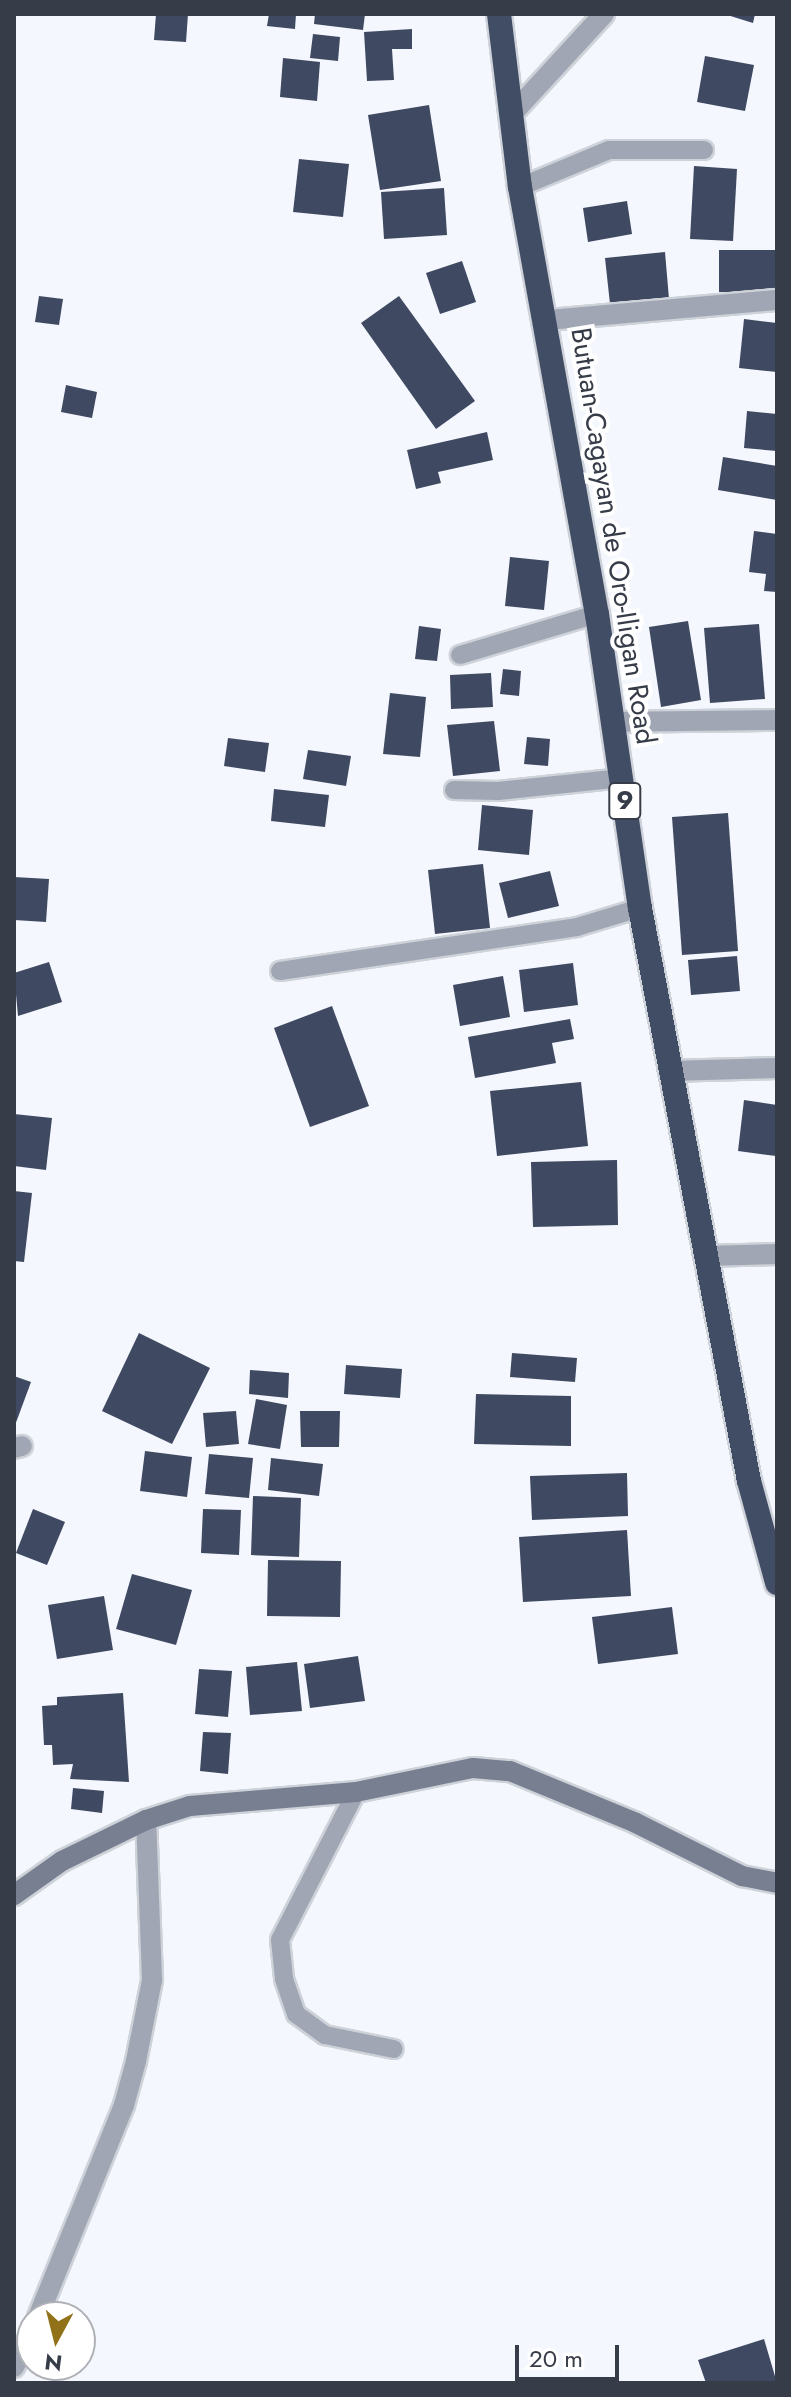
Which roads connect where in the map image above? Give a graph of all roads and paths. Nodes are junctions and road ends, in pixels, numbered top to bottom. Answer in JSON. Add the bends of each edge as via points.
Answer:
{"nodes":[{"id":1,"x":499,"y":14,"type":"edge"},
{"id":2,"x":604,"y":14,"type":"edge"},
{"id":3,"x":512,"y":114,"type":"junction"},
{"id":4,"x":704,"y":150,"type":"dead end"},
{"id":5,"x":520,"y":187,"type":"junction"},
{"id":6,"x":777,"y":300,"type":"edge"},
{"id":7,"x":548,"y":320,"type":"junction"},
{"id":8,"x":597,"y":614,"type":"junction"},
{"id":9,"x":460,"y":655,"type":"dead end"},
{"id":10,"x":777,"y":720,"type":"edge"},
{"id":11,"x":613,"y":722,"type":"junction"},
{"id":12,"x":622,"y":778,"type":"junction"},
{"id":13,"x":454,"y":790,"type":"dead end"},
{"id":14,"x":640,"y":908,"type":"junction"},
{"id":15,"x":280,"y":971,"type":"dead end"},
{"id":16,"x":777,"y":1068,"type":"edge"},
{"id":17,"x":669,"y":1071,"type":"junction"},
{"id":18,"x":777,"y":1254,"type":"edge"},
{"id":19,"x":707,"y":1256,"type":"junction"},
{"id":20,"x":777,"y":1583,"type":"edge"},
{"id":21,"x":356,"y":1792,"type":"junction"},
{"id":22,"x":146,"y":1820,"type":"junction"},
{"id":23,"x":777,"y":1883,"type":"edge"},
{"id":24,"x":14,"y":1895,"type":"edge"},
{"id":25,"x":394,"y":2049,"type":"dead end"},
{"id":26,"x":44,"y":2301,"type":"edge"}],
"edges":[{"from":1,"to":3,"type":"highway","name":"Butuan-Cagayan de Oro-Iligan Road","number":"9"},
{"from":2,"to":3,"type":"street"},
{"from":3,"to":5,"type":"highway","name":"Butuan-Cagayan de Oro-Iligan Road","number":"9"},
{"from":4,"to":5,"type":"lane","via":[[609,150]]},
{"from":5,"to":7,"type":"highway","name":"Butuan-Cagayan de Oro-Iligan Road","number":"9"},
{"from":6,"to":7,"type":"street"},
{"from":7,"to":8,"type":"highway","name":"Butuan-Cagayan de Oro-Iligan Road","number":"9"},
{"from":8,"to":9,"type":"lane"},
{"from":8,"to":11,"type":"highway","name":"Butuan-Cagayan de Oro-Iligan Road","number":"9"},
{"from":10,"to":11,"type":"street"},
{"from":11,"to":12,"type":"highway","name":"Butuan-Cagayan de Oro-Iligan Road","number":"9"},
{"from":12,"to":13,"type":"lane","via":[[498,791]]},
{"from":12,"to":14,"type":"highway","name":"Butuan-Cagayan de Oro-Iligan Road","number":"9"},
{"from":14,"to":15,"type":"lane","via":[[577,927]]},
{"from":14,"to":17,"type":"highway","name":"Butuan-Cagayan de Oro-Iligan Road","number":"9"},
{"from":16,"to":17,"type":"street"},
{"from":17,"to":19,"type":"highway","name":"Butuan-Cagayan de Oro-Iligan Road","number":"9"},
{"from":18,"to":19,"type":"street"},
{"from":19,"to":20,"type":"highway","name":"Butuan-Cagayan de Oro-Iligan Road","number":"9","via":[[749,1481]]},
{"from":21,"to":22,"type":"street","via":[[243,1798]]},
{"from":21,"to":23,"type":"street","via":[[455,1771],[510,1771],[636,1823],[742,1876]]},
{"from":21,"to":25,"type":"lane","via":[[280,1940],[284,1979],[296,2014],[325,2035]]},
{"from":22,"to":24,"type":"street","via":[[62,1861]]},
{"from":22,"to":26,"type":"street","via":[[152,1980],[136,2061],[124,2105]]}]}
